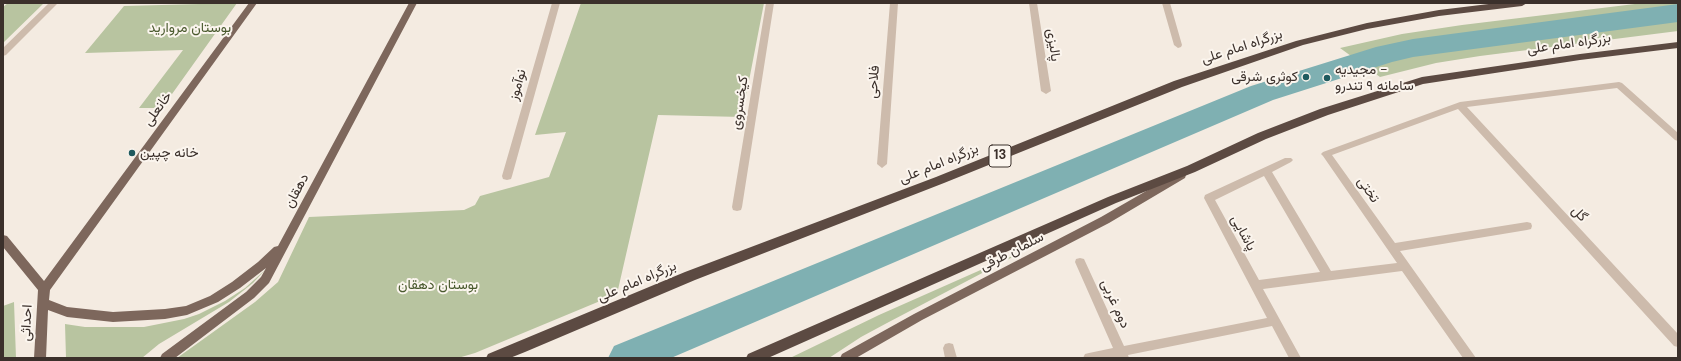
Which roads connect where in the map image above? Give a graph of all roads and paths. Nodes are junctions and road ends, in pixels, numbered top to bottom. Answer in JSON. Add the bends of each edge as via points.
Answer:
{"nodes":[{"id":1,"x":54,"y":3,"type":"edge"},
{"id":2,"x":253,"y":3,"type":"edge"},
{"id":3,"x":413,"y":3,"type":"edge"},
{"id":4,"x":556,"y":3,"type":"edge"},
{"id":5,"x":770,"y":3,"type":"edge"},
{"id":6,"x":894,"y":3,"type":"edge"},
{"id":7,"x":1033,"y":3,"type":"edge"},
{"id":8,"x":1166,"y":3,"type":"edge"},
{"id":9,"x":1522,"y":3,"type":"edge"},
{"id":10,"x":1678,"y":44,"type":"edge"},
{"id":11,"x":1178,"y":45,"type":"dead end"},
{"id":12,"x":3,"y":53,"type":"edge"},
{"id":13,"x":1046,"y":91,"type":"dead end"},
{"id":14,"x":1460,"y":105,"type":"junction"},
{"id":15,"x":1678,"y":138,"type":"edge"},
{"id":16,"x":1288,"y":160,"type":"dead end"},
{"id":17,"x":882,"y":164,"type":"dead end"},
{"id":18,"x":1192,"y":169,"type":"junction"},
{"id":19,"x":1266,"y":170,"type":"junction"},
{"id":20,"x":507,"y":176,"type":"dead end"},
{"id":21,"x":737,"y":207,"type":"dead end"},
{"id":22,"x":1527,"y":226,"type":"dead end"},
{"id":23,"x":3,"y":239,"type":"edge"},
{"id":24,"x":286,"y":243,"type":"junction"},
{"id":25,"x":1392,"y":248,"type":"junction"},
{"id":26,"x":1080,"y":262,"type":"dead end"},
{"id":27,"x":1405,"y":266,"type":"junction"},
{"id":28,"x":1328,"y":276,"type":"junction"},
{"id":29,"x":1256,"y":285,"type":"junction"},
{"id":30,"x":44,"y":289,"type":"junction"},
{"id":31,"x":42,"y":304,"type":"junction"},
{"id":32,"x":1275,"y":321,"type":"junction"},
{"id":33,"x":1678,"y":342,"type":"edge"},
{"id":34,"x":1121,"y":354,"type":"edge"},
{"id":35,"x":40,"y":358,"type":"edge"},
{"id":36,"x":166,"y":358,"type":"edge"},
{"id":37,"x":493,"y":358,"type":"edge"},
{"id":38,"x":753,"y":358,"type":"edge"},
{"id":39,"x":846,"y":358,"type":"edge"},
{"id":40,"x":1089,"y":358,"type":"edge"},
{"id":41,"x":1295,"y":358,"type":"edge"},
{"id":42,"x":1470,"y":358,"type":"edge"}],
"edges":[{"from":1,"to":12,"type":"street"},
{"from":2,"to":30,"type":"main road","name":"خانعلی"},
{"from":3,"to":24,"type":"main road","name":"دهقان"},
{"from":4,"to":20,"type":"street","name":"نوآموز"},
{"from":5,"to":21,"type":"street","name":"کیخسروی"},
{"from":6,"to":17,"type":"street","name":"فلاحی"},
{"from":7,"to":13,"type":"street","name":"پالیزی"},
{"from":8,"to":11,"type":"street"},
{"from":9,"to":37,"type":"highway","name":"بزرگراه امام علی","number":"13","via":[[1439,13],[1367,26],[1300,43],[1192,79],[940,180],[697,273]]},
{"from":10,"to":18,"type":"highway","name":"بزرگراه امام علی","via":[[1422,81],[1324,112],[1262,136]]},
{"from":14,"to":15,"type":"street","via":[[1619,85]]},
{"from":14,"to":25,"type":"street","name":"تختی","via":[[1326,154]]},
{"from":14,"to":33,"type":"street","name":"گل"},
{"from":16,"to":19,"type":"street","name":"پاشایی"},
{"from":18,"to":38,"type":"highway","name":"بزرگراه امام علی","via":[[1112,200]]},
{"from":18,"to":39,"type":"main road","name":"سلمان طرقی","via":[[1105,220],[918,317]]},
{"from":19,"to":28,"type":"street"},
{"from":19,"to":29,"type":"street","name":"پاشایی","via":[[1208,198]]},
{"from":22,"to":25,"type":"street"},
{"from":23,"to":30,"type":"main road"},
{"from":24,"to":31,"type":"main road","via":[[262,265],[214,300],[187,310],[113,317],[67,312]]},
{"from":24,"to":36,"type":"main road","name":"دهقان","via":[[265,280],[250,295]]},
{"from":25,"to":27,"type":"street","name":"تختی"},
{"from":26,"to":34,"type":"street","name":"دوم غربی"},
{"from":27,"to":28,"type":"street"},
{"from":27,"to":42,"type":"street","name":"تختی"},
{"from":28,"to":29,"type":"street"},
{"from":29,"to":32,"type":"street","name":"پاشایی"},
{"from":30,"to":31,"type":"main road","name":"احداثی"},
{"from":31,"to":35,"type":"main road","name":"احداثی"},
{"from":32,"to":34,"type":"street"},
{"from":32,"to":41,"type":"street","name":"پاشایی"},
{"from":34,"to":40,"type":"street"}]}
